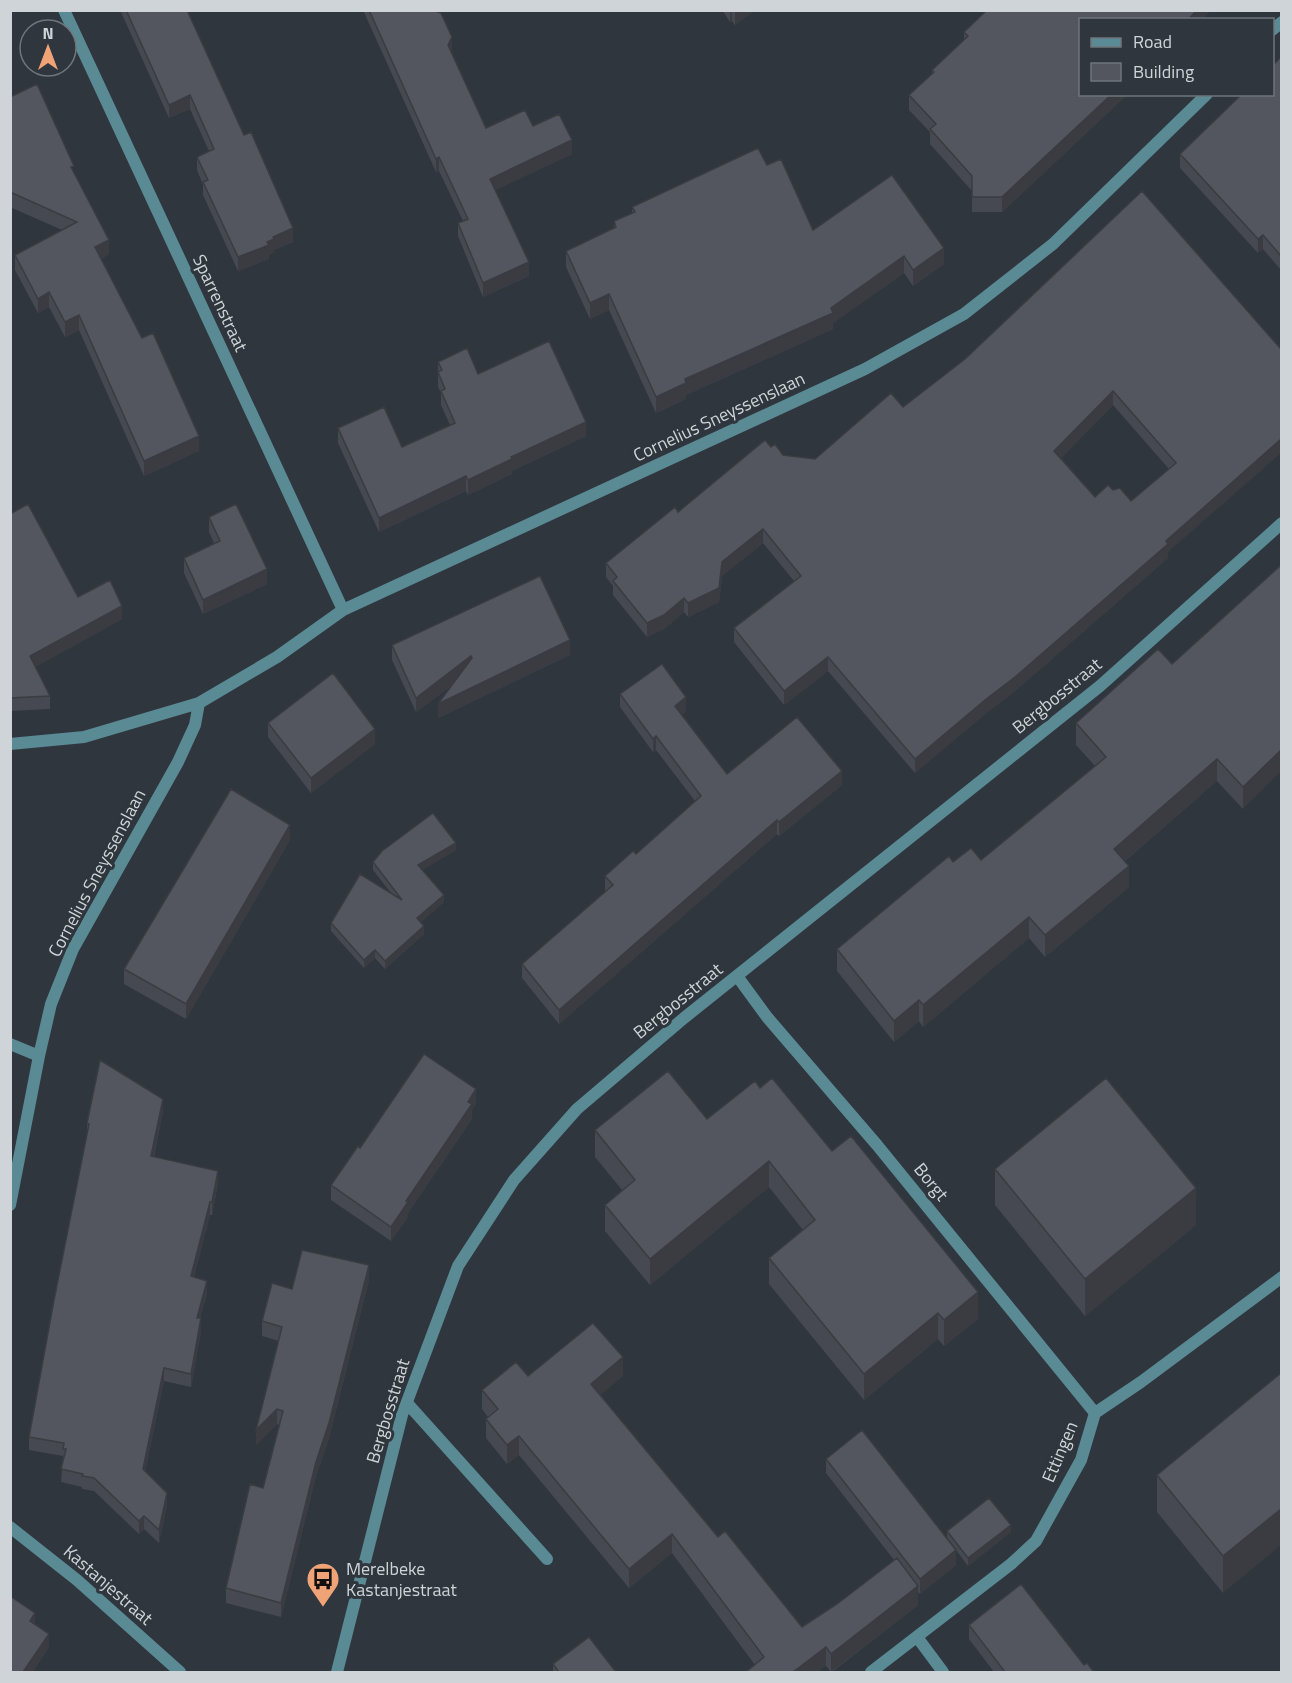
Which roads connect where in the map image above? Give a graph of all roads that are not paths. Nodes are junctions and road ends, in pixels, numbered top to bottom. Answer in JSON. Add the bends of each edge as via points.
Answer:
{"nodes":[{"id":1,"x":64,"y":10,"type":"edge"},
{"id":2,"x":1205,"y":96,"type":"edge"},
{"id":3,"x":1281,"y":523,"type":"edge"},
{"id":4,"x":343,"y":610,"type":"junction"},
{"id":5,"x":199,"y":704,"type":"junction"},
{"id":6,"x":10,"y":744,"type":"edge"},
{"id":7,"x":737,"y":976,"type":"junction"},
{"id":8,"x":10,"y":1044,"type":"edge"},
{"id":9,"x":39,"y":1056,"type":"junction"},
{"id":10,"x":10,"y":1205,"type":"edge"},
{"id":11,"x":1281,"y":1277,"type":"edge"},
{"id":12,"x":407,"y":1403,"type":"junction"},
{"id":13,"x":1095,"y":1413,"type":"junction"},
{"id":14,"x":10,"y":1527,"type":"edge"},
{"id":15,"x":547,"y":1559,"type":"dead end"},
{"id":16,"x":917,"y":1637,"type":"junction"},
{"id":17,"x":180,"y":1672,"type":"edge"},
{"id":18,"x":337,"y":1672,"type":"edge"},
{"id":19,"x":871,"y":1672,"type":"edge"},
{"id":20,"x":943,"y":1672,"type":"edge"}],
"edges":[{"from":1,"to":4,"type":"street","name":"Sparrenstraat"},
{"from":2,"to":4,"type":"street","name":"Cornelius Sneyssenslaan","via":[[1053,244],[964,314],[865,369]]},
{"from":3,"to":7,"type":"street","name":"Bergbosstraat","via":[[1100,686]]},
{"from":4,"to":5,"type":"street","name":"Cornelius Sneyssenslaan","via":[[277,657]]},
{"from":5,"to":6,"type":"street","name":"Cornelius Sneyssenslaan","via":[[84,737]]},
{"from":5,"to":9,"type":"street","name":"Cornelius Sneyssenslaan","via":[[195,725],[178,762],[73,949],[51,1004]]},
{"from":7,"to":12,"type":"street","name":"Bergbosstraat","via":[[577,1108],[514,1180],[458,1266]]},
{"from":7,"to":13,"type":"street","name":"Borgt"},
{"from":8,"to":9,"type":"street"},
{"from":9,"to":10,"type":"street","name":"Cornelius Sneyssenslaan"},
{"from":11,"to":13,"type":"street","name":"Ettingen"},
{"from":12,"to":15,"type":"street"},
{"from":12,"to":18,"type":"street","name":"Bergbosstraat"},
{"from":13,"to":16,"type":"street","name":"Ettingen","via":[[1081,1460],[1036,1540]]},
{"from":14,"to":17,"type":"street","name":"Kastanjestraat","via":[[77,1580]]},
{"from":16,"to":19,"type":"street","name":"Ettingen"},
{"from":16,"to":20,"type":"street"}]}
